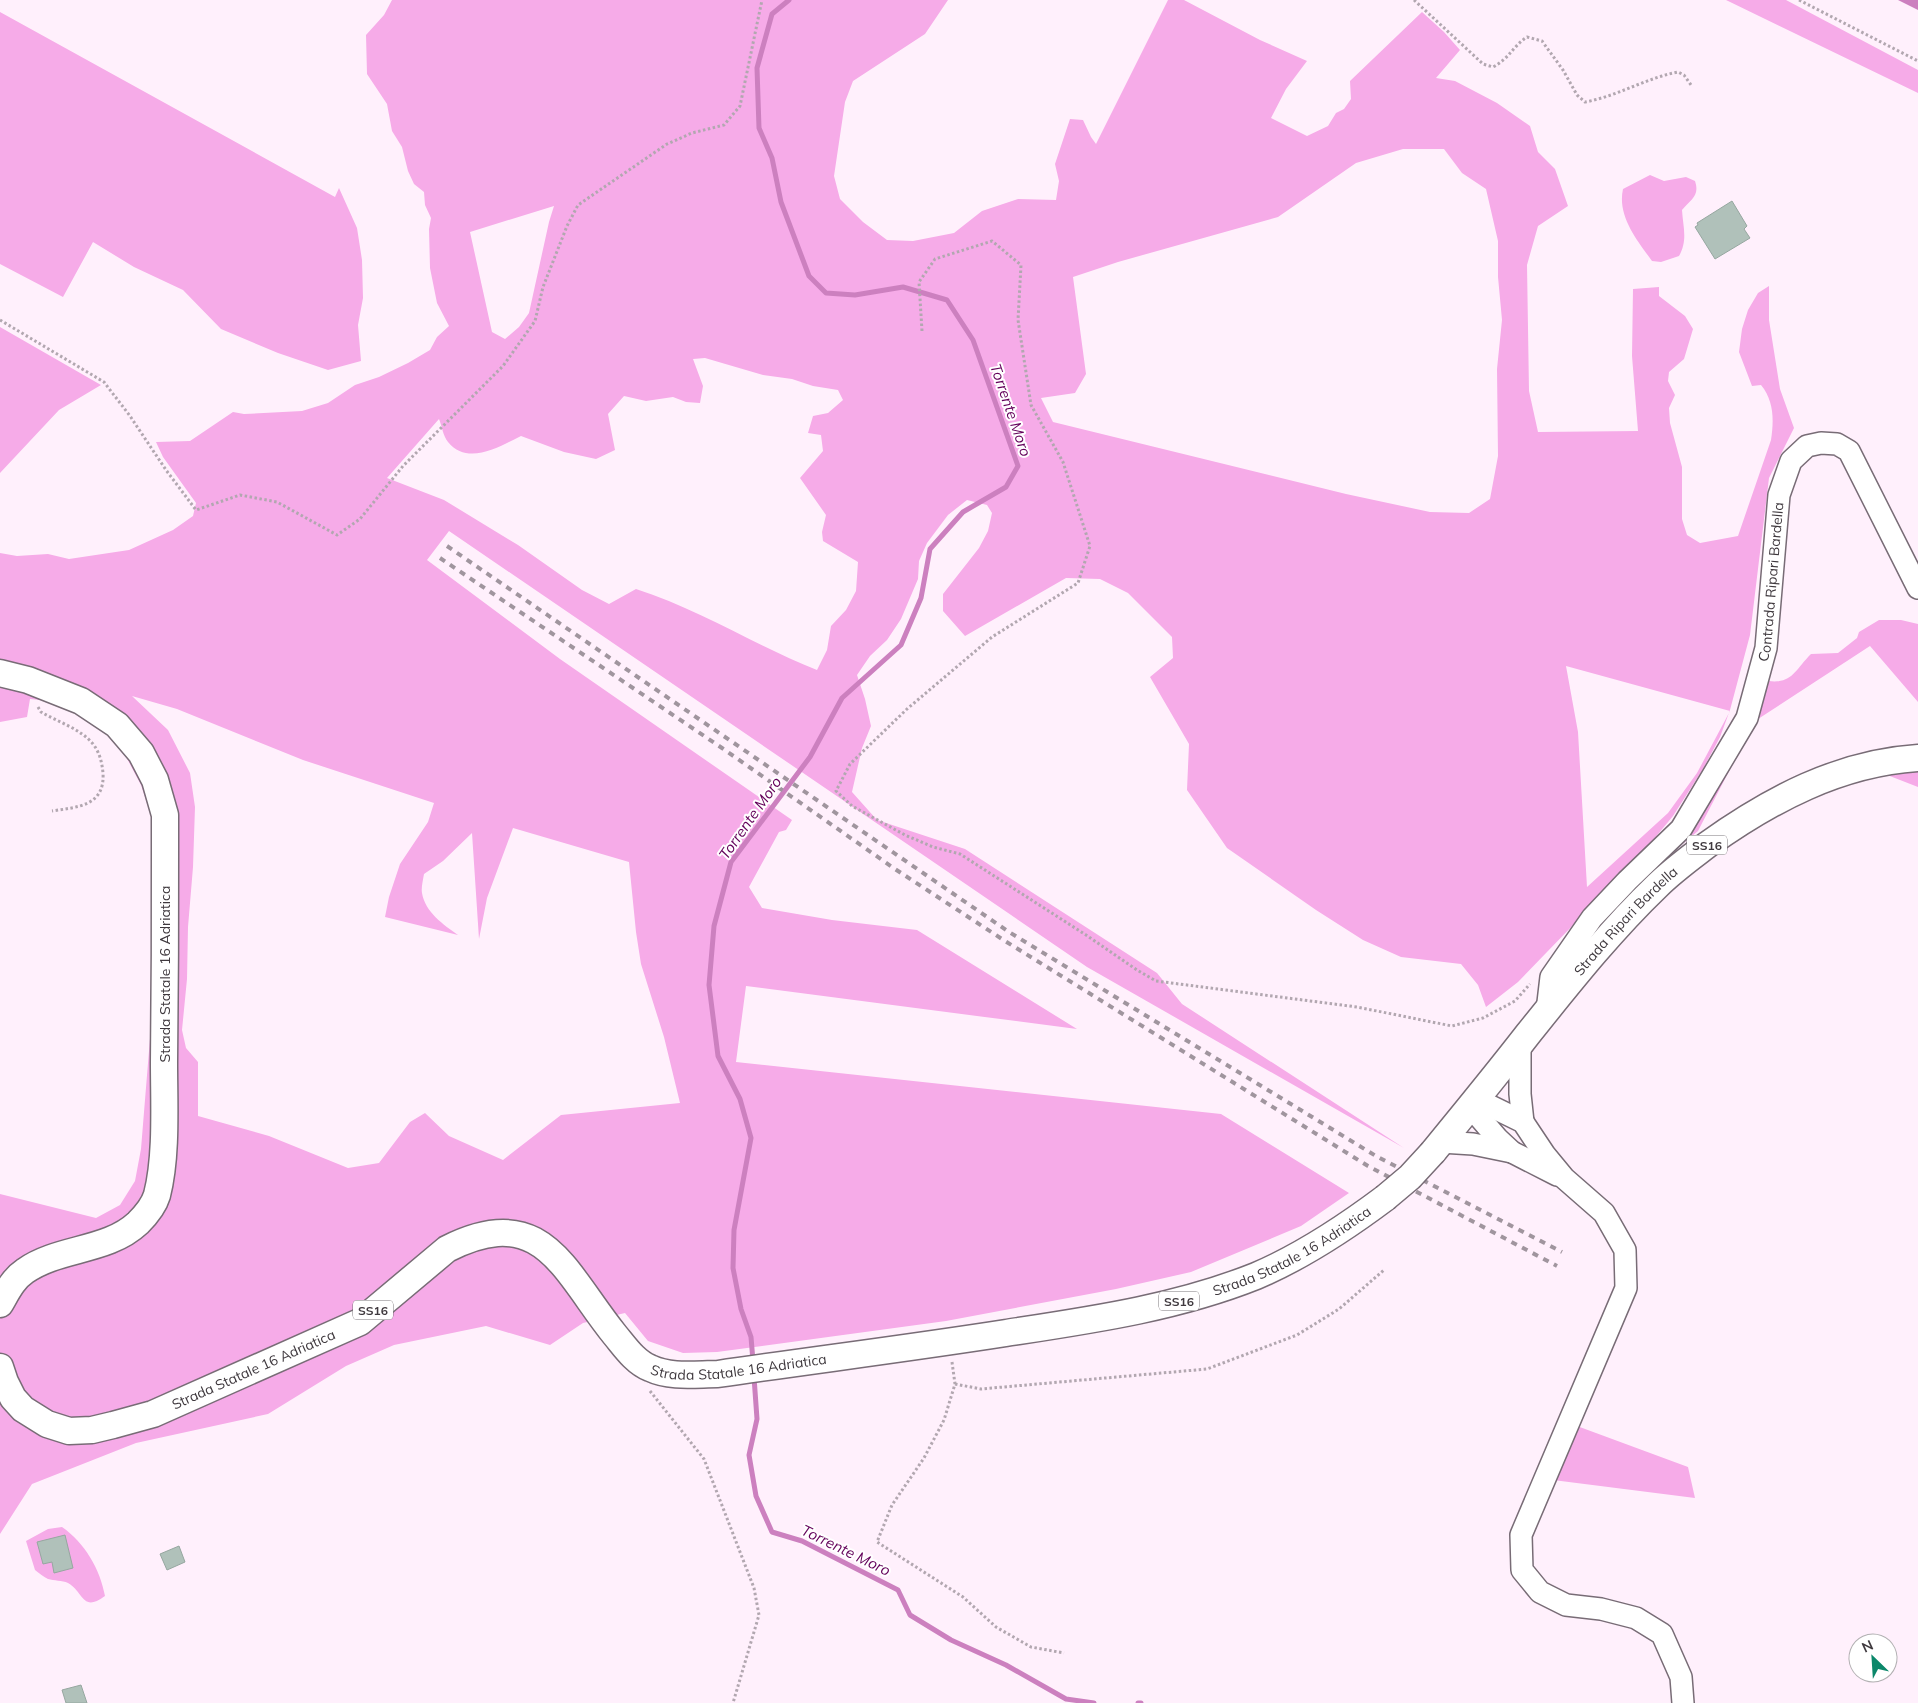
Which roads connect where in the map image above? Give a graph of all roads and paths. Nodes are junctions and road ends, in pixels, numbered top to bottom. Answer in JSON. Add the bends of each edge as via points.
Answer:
{"nodes":[{"id":1,"x":762,"y":0,"type":"edge"},
{"id":2,"x":1414,"y":0,"type":"edge"},
{"id":3,"x":1799,"y":0,"type":"edge"},
{"id":4,"x":1918,"y":61,"type":"edge"},
{"id":5,"x":1691,"y":85,"type":"dead end"},
{"id":6,"x":0,"y":320,"type":"edge"},
{"id":7,"x":922,"y":331,"type":"dead end"},
{"id":8,"x":1918,"y":588,"type":"edge"},
{"id":9,"x":0,"y":673,"type":"edge"},
{"id":10,"x":38,"y":684,"type":"junction"},
{"id":11,"x":1918,"y":758,"type":"edge"},
{"id":12,"x":52,"y":811,"type":"dead end"},
{"id":13,"x":1627,"y":881,"type":"junction"},
{"id":14,"x":1625,"y":918,"type":"junction"},
{"id":15,"x":1534,"y":980,"type":"dead end"},
{"id":16,"x":1547,"y":1011,"type":"junction"},
{"id":17,"x":1520,"y":1045,"type":"junction"},
{"id":18,"x":1476,"y":1099,"type":"junction"},
{"id":19,"x":1522,"y":1122,"type":"junction"},
{"id":20,"x":1437,"y":1147,"type":"junction"},
{"id":21,"x":1512,"y":1152,"type":"junction"},
{"id":22,"x":1564,"y":1178,"type":"junction"},
{"id":23,"x":1384,"y":1270,"type":"dead end"},
{"id":24,"x":0,"y":1304,"type":"edge"},
{"id":25,"x":950,"y":1342,"type":"junction"},
{"id":26,"x":0,"y":1367,"type":"edge"},
{"id":27,"x":955,"y":1384,"type":"junction"},
{"id":28,"x":649,"y":1390,"type":"dead end"},
{"id":29,"x":1064,"y":1653,"type":"dead end"},
{"id":30,"x":733,"y":1703,"type":"edge"},
{"id":31,"x":1683,"y":1703,"type":"edge"}],
"edges":[{"from":1,"to":6,"type":"path","via":[[740,106],[724,125],[692,133],[667,144],[578,205],[543,287],[535,321],[503,366],[403,466],[360,519],[337,535],[277,502],[240,495],[196,510],[104,382]]},
{"from":2,"to":5,"type":"path","via":[[1483,64],[1493,66],[1502,62],[1527,36],[1542,40],[1577,95],[1585,102],[1678,72]]},
{"from":3,"to":4,"type":"path"},
{"from":7,"to":15,"type":"path","via":[[918,282],[935,259],[992,240],[1021,265],[1018,320],[1031,405],[1063,462],[1090,546],[1078,583],[992,637],[907,709],[850,764],[836,791],[852,806],[905,835],[960,854],[1156,981],[1357,1007],[1452,1026],[1483,1018],[1515,1001]]},
{"from":8,"to":13,"type":"street","name":"Contrada Ripari Bardella","via":[[1849,451],[1836,444],[1807,446],[1791,461],[1780,495],[1766,648],[1747,718],[1681,829]]},
{"from":9,"to":10,"type":"main road","name":"Strada Statale 16 Adriatica"},
{"from":10,"to":12,"type":"path","via":[[36,705],[41,712],[82,734],[100,755],[102,766],[101,791],[97,798],[74,808]]},
{"from":10,"to":24,"type":"main road","name":"Strada Statale 16 Adriatica","via":[[81,702],[118,725],[141,753],[155,780],[165,815],[164,1145],[157,1196],[138,1224],[109,1241],[32,1266],[10,1286]]},
{"from":11,"to":14,"type":"main road","name":"Strada Ripari Bardella","number":"SS16","via":[[1823,779],[1765,806],[1679,866]]},
{"from":13,"to":14,"type":"street","via":[[1620,902]]},
{"from":13,"to":16,"type":"street","name":"Contrada Ripari Bardella","via":[[1592,918],[1551,977]]},
{"from":14,"to":16,"type":"main road","name":"Strada Ripari Bardella","number":"SS16"},
{"from":16,"to":17,"type":"main road","name":"Strada Ripari Bardella","number":"SS16"},
{"from":17,"to":18,"type":"main road","name":"Strada Statale 16 Adriatica","number":"SS16"},
{"from":17,"to":19,"type":"street"},
{"from":18,"to":19,"type":"street"},
{"from":18,"to":20,"type":"main road","name":"Strada Statale 16 Adriatica","number":"SS16"},
{"from":18,"to":21,"type":"street","via":[[1480,1118]]},
{"from":19,"to":22,"type":"street"},
{"from":20,"to":21,"type":"street","via":[[1473,1144]]},
{"from":20,"to":25,"type":"main road","name":"Strada Statale 16 Adriatica","number":"SS16","bridge":true,"via":[[1410,1177],[1348,1226],[1311,1249],[1256,1275],[1198,1296],[1115,1317]]},
{"from":21,"to":22,"type":"street"},
{"from":22,"to":31,"type":"street","via":[[1604,1213],[1625,1250],[1626,1288],[1521,1534],[1522,1570],[1540,1592],[1566,1605],[1602,1609],[1636,1618],[1662,1634],[1681,1677]]},
{"from":23,"to":27,"type":"path","via":[[1340,1309],[1297,1335],[1207,1369],[981,1389]]},
{"from":25,"to":26,"type":"main road","name":"Strada Statale 16 Adriatica","number":"SS16","via":[[718,1374],[672,1374],[649,1368],[630,1353],[551,1251],[528,1238],[510,1233],[463,1241],[432,1260],[360,1322],[136,1419],[76,1431],[47,1424],[13,1398]]},
{"from":25,"to":27,"type":"path"},
{"from":27,"to":29,"type":"path","via":[[944,1420],[924,1458],[892,1505],[877,1542],[1031,1647]]},
{"from":28,"to":30,"type":"path","via":[[704,1459],[754,1588],[759,1615]]}]}
